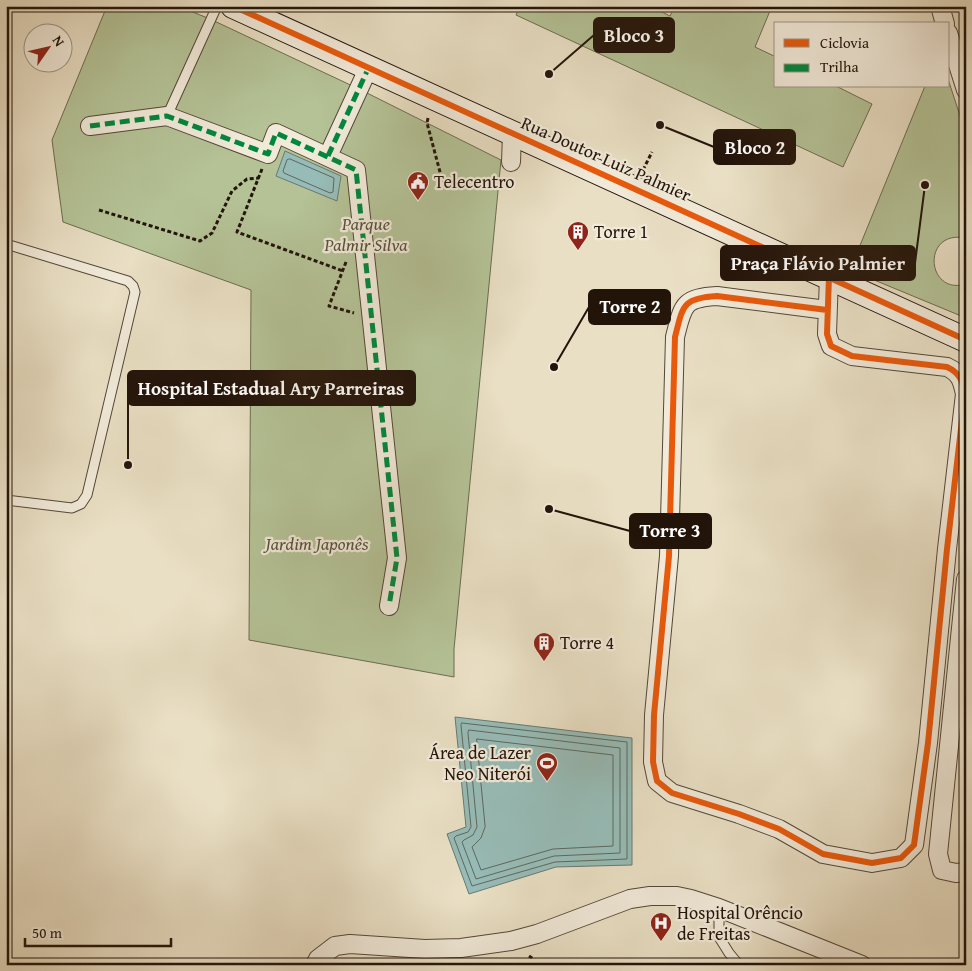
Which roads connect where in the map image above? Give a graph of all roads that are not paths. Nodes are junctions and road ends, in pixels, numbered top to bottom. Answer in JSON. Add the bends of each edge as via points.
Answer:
{"nodes":[{"id":1,"x":216,"y":6,"type":"edge"},
{"id":2,"x":233,"y":6,"type":"edge"},
{"id":3,"x":940,"y":6,"type":"edge"},
{"id":4,"x":944,"y":22,"type":"edge"},
{"id":5,"x":950,"y":39,"type":"edge"},
{"id":6,"x":368,"y":68,"type":"junction"},
{"id":7,"x":966,"y":90,"type":"edge"},
{"id":8,"x":167,"y":116,"type":"junction"},
{"id":9,"x":90,"y":126,"type":"dead end"},
{"id":10,"x":512,"y":134,"type":"junction"},
{"id":11,"x":328,"y":156,"type":"junction"},
{"id":12,"x":511,"y":162,"type":"dead end"},
{"id":13,"x":6,"y":244,"type":"edge"},
{"id":14,"x":829,"y":276,"type":"junction"},
{"id":15,"x":827,"y":310,"type":"junction"},
{"id":16,"x":966,"y":340,"type":"edge"},
{"id":17,"x":6,"y":500,"type":"edge"},
{"id":18,"x":966,"y":579,"type":"edge"},
{"id":19,"x":389,"y":606,"type":"dead end"},
{"id":20,"x":966,"y":872,"type":"edge"},
{"id":21,"x":719,"y":908,"type":"junction"},
{"id":22,"x":315,"y":965,"type":"edge"},
{"id":23,"x":739,"y":965,"type":"edge"},
{"id":24,"x":862,"y":965,"type":"edge"}],
"edges":[{"from":1,"to":8,"type":"lane"},
{"from":2,"to":6,"type":"main road","name":"Rua Doutor Luiz Palmier"},
{"from":3,"to":4,"type":"street"},
{"from":5,"to":7,"type":"street"},
{"from":6,"to":10,"type":"main road","name":"Rua Doutor Luiz Palmier"},
{"from":6,"to":11,"type":"street"},
{"from":8,"to":9,"type":"street"},
{"from":8,"to":11,"type":"street","via":[[268,154],[276,133]]},
{"from":10,"to":12,"type":"street"},
{"from":10,"to":14,"type":"main road","name":"Rua Doutor Luiz Palmier"},
{"from":11,"to":19,"type":"street","via":[[356,170],[397,558]]},
{"from":13,"to":17,"type":"lane","via":[[128,281],[135,292],[87,495],[81,504],[72,508]]},
{"from":14,"to":15,"type":"street"},
{"from":14,"to":16,"type":"main road","name":"Rua Doutor Luiz Palmier"},
{"from":15,"to":15,"type":"street","via":[[717,296],[701,297],[682,308],[675,337],[669,556],[652,762],[657,781],[672,793],[779,829],[823,854],[872,863],[901,858],[914,845],[965,394],[962,379],[947,367],[852,356],[831,346],[827,334]]},
{"from":18,"to":20,"type":"street","via":[[938,854],[942,870]]},
{"from":21,"to":22,"type":"street","via":[[677,896],[630,898],[511,941],[425,949],[350,944],[335,946]]},
{"from":21,"to":23,"type":"lane","via":[[719,937]]},
{"from":21,"to":24,"type":"street"}]}
